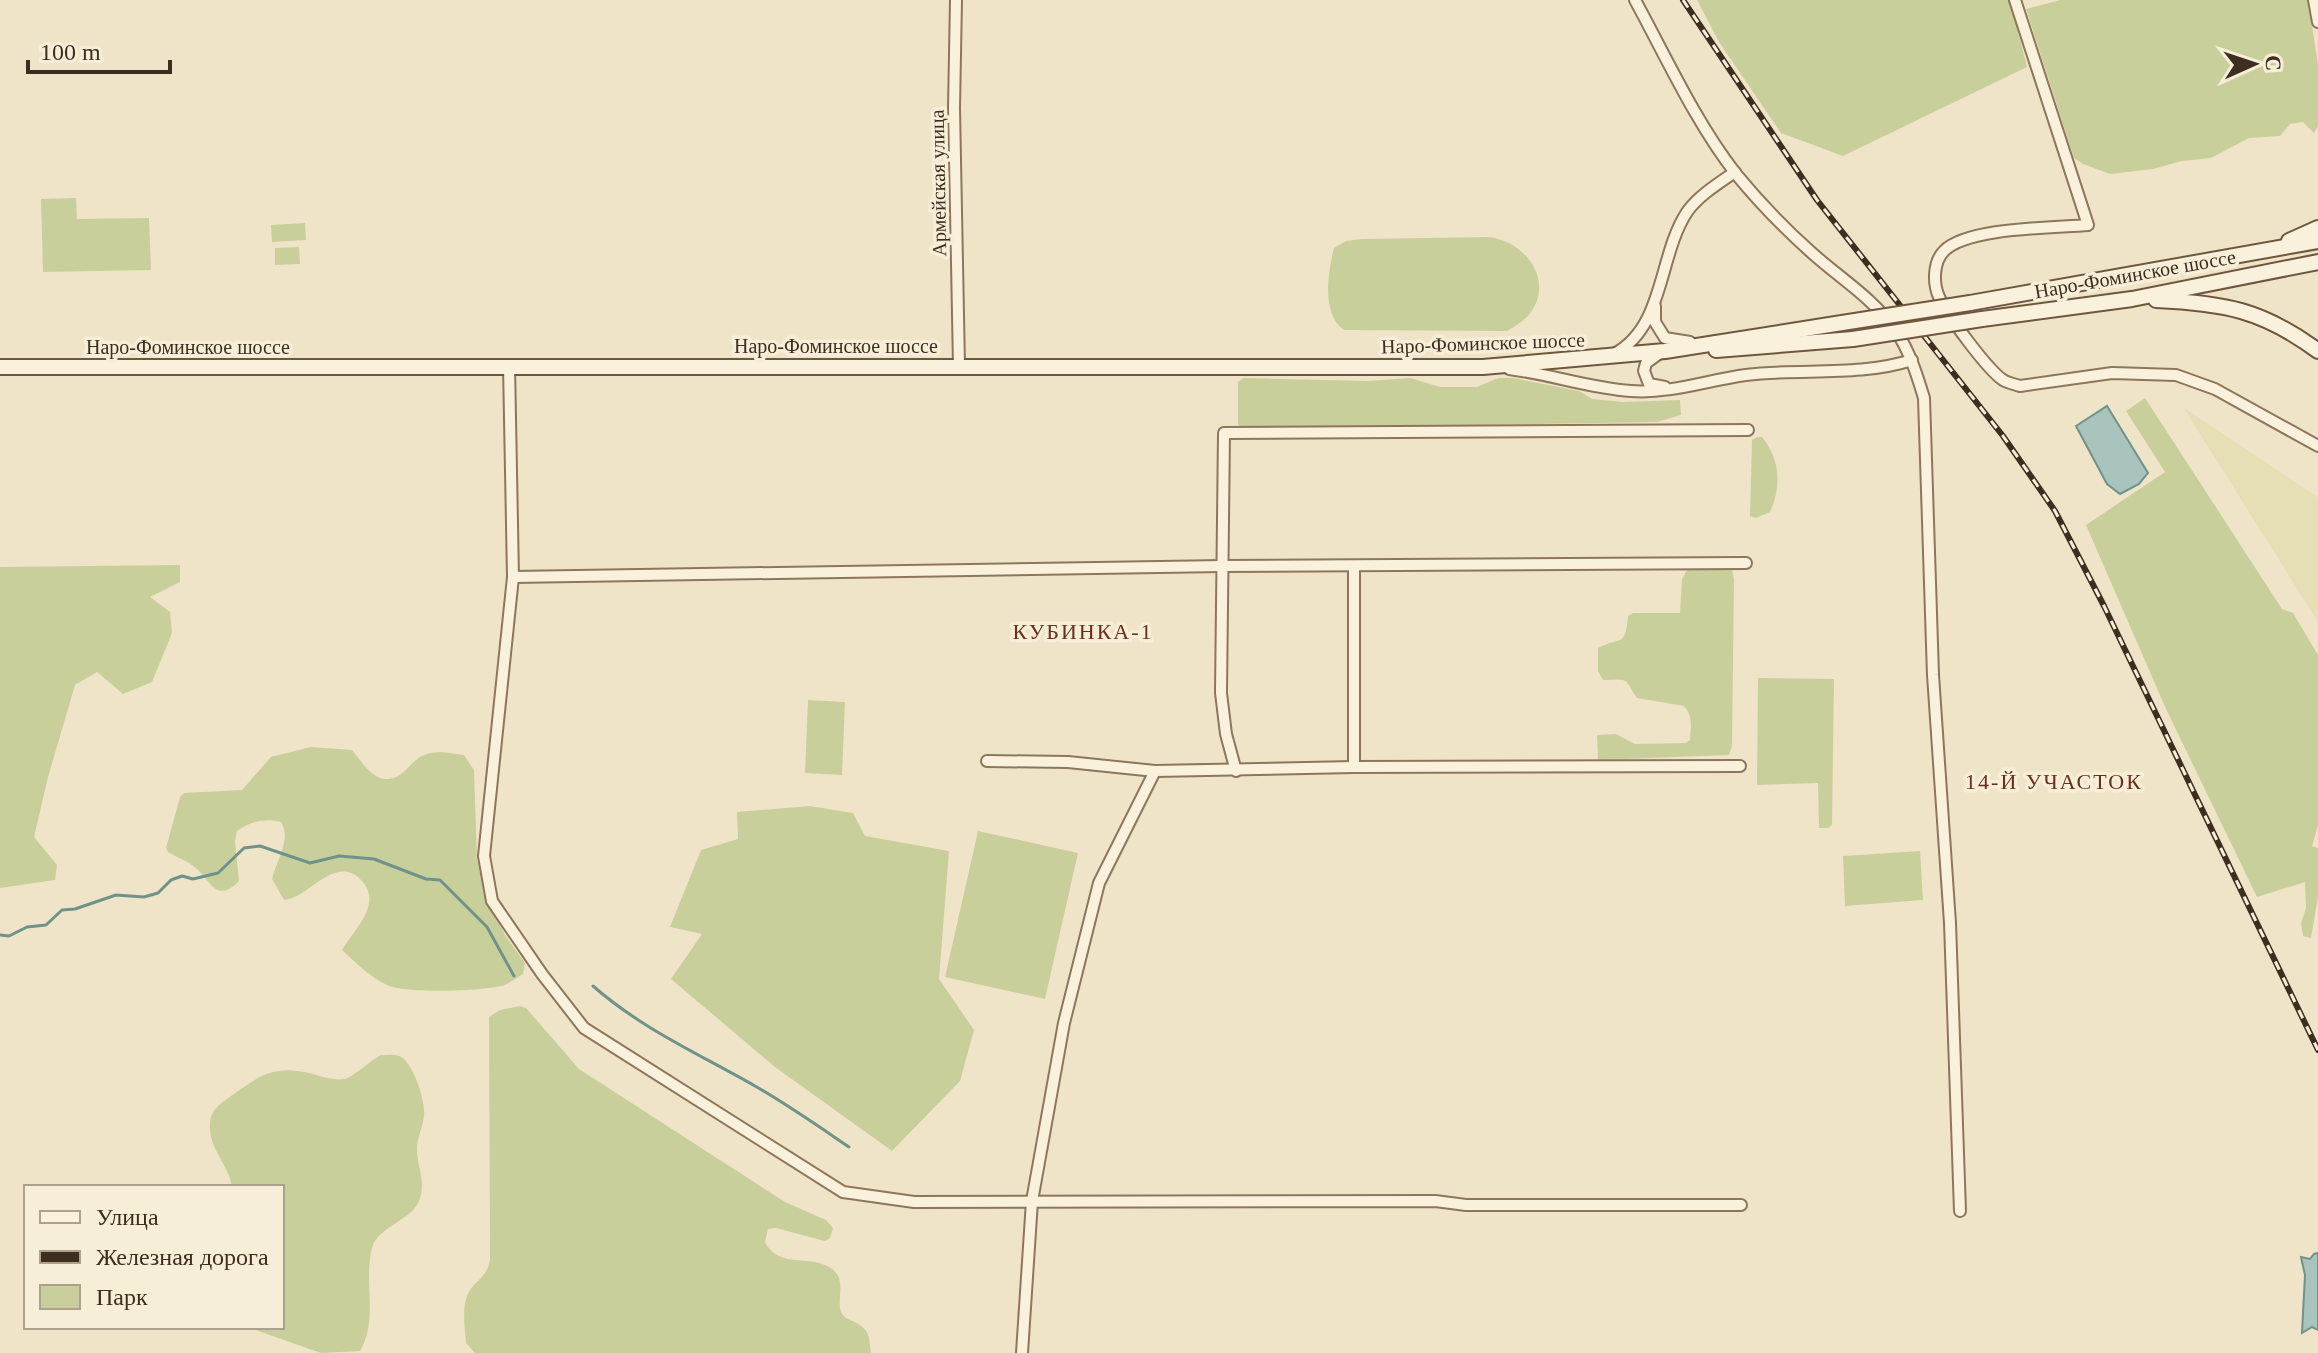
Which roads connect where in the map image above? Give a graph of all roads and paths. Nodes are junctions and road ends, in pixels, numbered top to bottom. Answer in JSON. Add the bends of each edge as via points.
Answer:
{"nodes":[{"id":1,"x":956,"y":0,"type":"edge"},
{"id":2,"x":1635,"y":0,"type":"edge"},
{"id":3,"x":2015,"y":0,"type":"edge"},
{"id":4,"x":2314,"y":0,"type":"edge"},
{"id":5,"x":2318,"y":22,"type":"edge"},
{"id":6,"x":1735,"y":172,"type":"junction"},
{"id":7,"x":2318,"y":228,"type":"edge"},
{"id":8,"x":2318,"y":241,"type":"edge"},
{"id":9,"x":2261,"y":253,"type":"junction"},
{"id":10,"x":2318,"y":262,"type":"edge"},
{"id":11,"x":1656,"y":298,"type":"junction"},
{"id":12,"x":2132,"y":299,"type":"junction"},
{"id":13,"x":1712,"y":342,"type":"junction"},
{"id":14,"x":1668,"y":351,"type":"junction"},
{"id":15,"x":2318,"y":351,"type":"edge"},
{"id":16,"x":1604,"y":358,"type":"junction"},
{"id":17,"x":1912,"y":360,"type":"junction"},
{"id":18,"x":509,"y":365,"type":"junction"},
{"id":19,"x":959,"y":366,"type":"junction"},
{"id":20,"x":0,"y":367,"type":"edge"},
{"id":21,"x":1483,"y":367,"type":"junction"},
{"id":22,"x":1675,"y":388,"type":"junction"},
{"id":23,"x":1748,"y":430,"type":"dead end"},
{"id":24,"x":2318,"y":446,"type":"edge"},
{"id":25,"x":1746,"y":563,"type":"dead end"},
{"id":26,"x":1223,"y":566,"type":"junction"},
{"id":27,"x":1354,"y":566,"type":"junction"},
{"id":28,"x":513,"y":577,"type":"junction"},
{"id":29,"x":987,"y":761,"type":"dead end"},
{"id":30,"x":1740,"y":766,"type":"dead end"},
{"id":31,"x":1354,"y":767,"type":"junction"},
{"id":32,"x":1155,"y":771,"type":"junction"},
{"id":33,"x":1236,"y":771,"type":"junction"},
{"id":34,"x":1032,"y":1201,"type":"junction"},
{"id":35,"x":1741,"y":1205,"type":"dead end"},
{"id":36,"x":1960,"y":1211,"type":"dead end"},
{"id":37,"x":1022,"y":1353,"type":"edge"}],
"edges":[{"from":1,"to":19,"type":"street","name":"Армейская улица"},
{"from":2,"to":6,"type":"street"},
{"from":3,"to":24,"type":"street","via":[[2088,225],[1980,234],[1957,242],[1943,251],[1936,265],[1939,297],[1981,358],[2006,382],[2020,386],[2112,373],[2176,375],[2215,389]]},
{"from":4,"to":5,"type":"street"},
{"from":6,"to":11,"type":"street","via":[[1687,211]]},
{"from":6,"to":17,"type":"street","via":[[1813,254],[1881,311]]},
{"from":7,"to":9,"type":"main road"},
{"from":8,"to":9,"type":"main road","name":"Наро-Фоминское шоссе"},
{"from":9,"to":13,"type":"main road","name":"Наро-Фоминское шоссе","bridge":true},
{"from":10,"to":12,"type":"main road","name":"Наро-Фоминское шоссе"},
{"from":11,"to":13,"type":"street","via":[[1655,322],[1665,338]]},
{"from":11,"to":16,"type":"street","via":[[1633,340]]},
{"from":12,"to":14,"type":"main road","name":"Наро-Фоминское шоссе","bridge":true,"via":[[1853,339]]},
{"from":12,"to":15,"type":"main road","via":[[2207,302],[2255,313]]},
{"from":13,"to":14,"type":"main road","name":"Наро-Фоминское шоссе"},
{"from":14,"to":16,"type":"main road","name":"Наро-Фоминское шоссе"},
{"from":14,"to":22,"type":"street","via":[[1651,357],[1645,378],[1649,384]]},
{"from":16,"to":21,"type":"main road","name":"Наро-Фоминское шоссе"},
{"from":17,"to":22,"type":"street","via":[[1880,368],[1750,375]]},
{"from":17,"to":36,"type":"street","via":[[1924,398]]},
{"from":18,"to":19,"type":"main road","name":"Наро-Фоминское шоссе"},
{"from":18,"to":20,"type":"main road","name":"Наро-Фоминское шоссе"},
{"from":18,"to":28,"type":"street"},
{"from":19,"to":21,"type":"main road","name":"Наро-Фоминское шоссе"},
{"from":21,"to":22,"type":"street","via":[[1628,391]]},
{"from":23,"to":26,"type":"street","via":[[1224,433]]},
{"from":25,"to":27,"type":"street"},
{"from":26,"to":27,"type":"street"},
{"from":26,"to":28,"type":"street"},
{"from":26,"to":33,"type":"street","via":[[1221,693]]},
{"from":27,"to":31,"type":"street"},
{"from":28,"to":34,"type":"street","via":[[484,856],[492,901],[584,1028],[843,1192],[914,1202]]},
{"from":29,"to":32,"type":"street"},
{"from":30,"to":31,"type":"street"},
{"from":31,"to":33,"type":"street"},
{"from":32,"to":33,"type":"street"},
{"from":32,"to":34,"type":"street","via":[[1099,883],[1064,1023]]},
{"from":34,"to":35,"type":"street"},
{"from":34,"to":37,"type":"street"}]}
